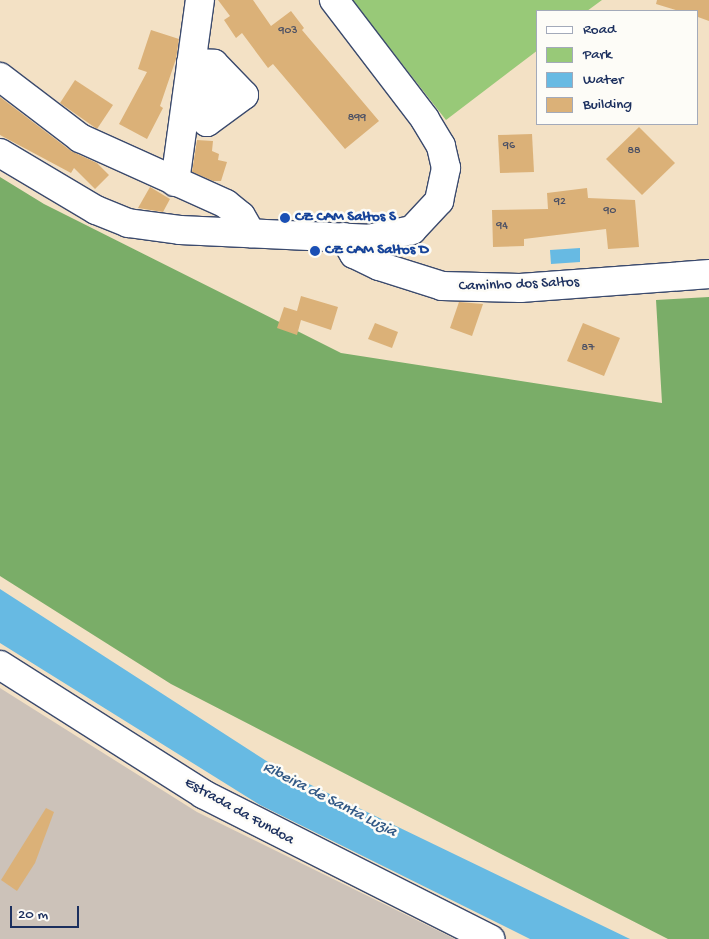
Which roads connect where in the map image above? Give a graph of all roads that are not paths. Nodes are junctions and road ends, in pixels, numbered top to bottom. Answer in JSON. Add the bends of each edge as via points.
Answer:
{"nodes":[{"id":1,"x":200,"y":0,"type":"edge"},
{"id":2,"x":334,"y":0,"type":"edge"},
{"id":3,"x":0,"y":77,"type":"edge"},
{"id":4,"x":0,"y":153,"type":"edge"},
{"id":5,"x":176,"y":182,"type":"junction"},
{"id":6,"x":251,"y":233,"type":"junction"},
{"id":7,"x":344,"y":237,"type":"junction"},
{"id":8,"x":709,"y":274,"type":"edge"},
{"id":9,"x":0,"y":665,"type":"edge"},
{"id":10,"x":490,"y":939,"type":"edge"}],
"edges":[{"from":1,"to":5,"type":"main road","via":[[202,64]]},
{"from":2,"to":7,"type":"main road","via":[[425,119],[441,146],[446,168],[439,201],[412,230],[368,239]]},
{"from":3,"to":5,"type":"main road","via":[[80,138]]},
{"from":4,"to":6,"type":"main road","via":[[96,210],[128,223],[180,230]]},
{"from":5,"to":6,"type":"main road","via":[[226,204],[241,216]]},
{"from":6,"to":7,"type":"main road"},
{"from":7,"to":8,"type":"main road","name":"Caminho dos Saltos","via":[[354,254],[379,266],[442,286],[520,288]]},
{"from":9,"to":10,"type":"main road","name":"Estrada da Fundoa","via":[[203,794]]}]}
